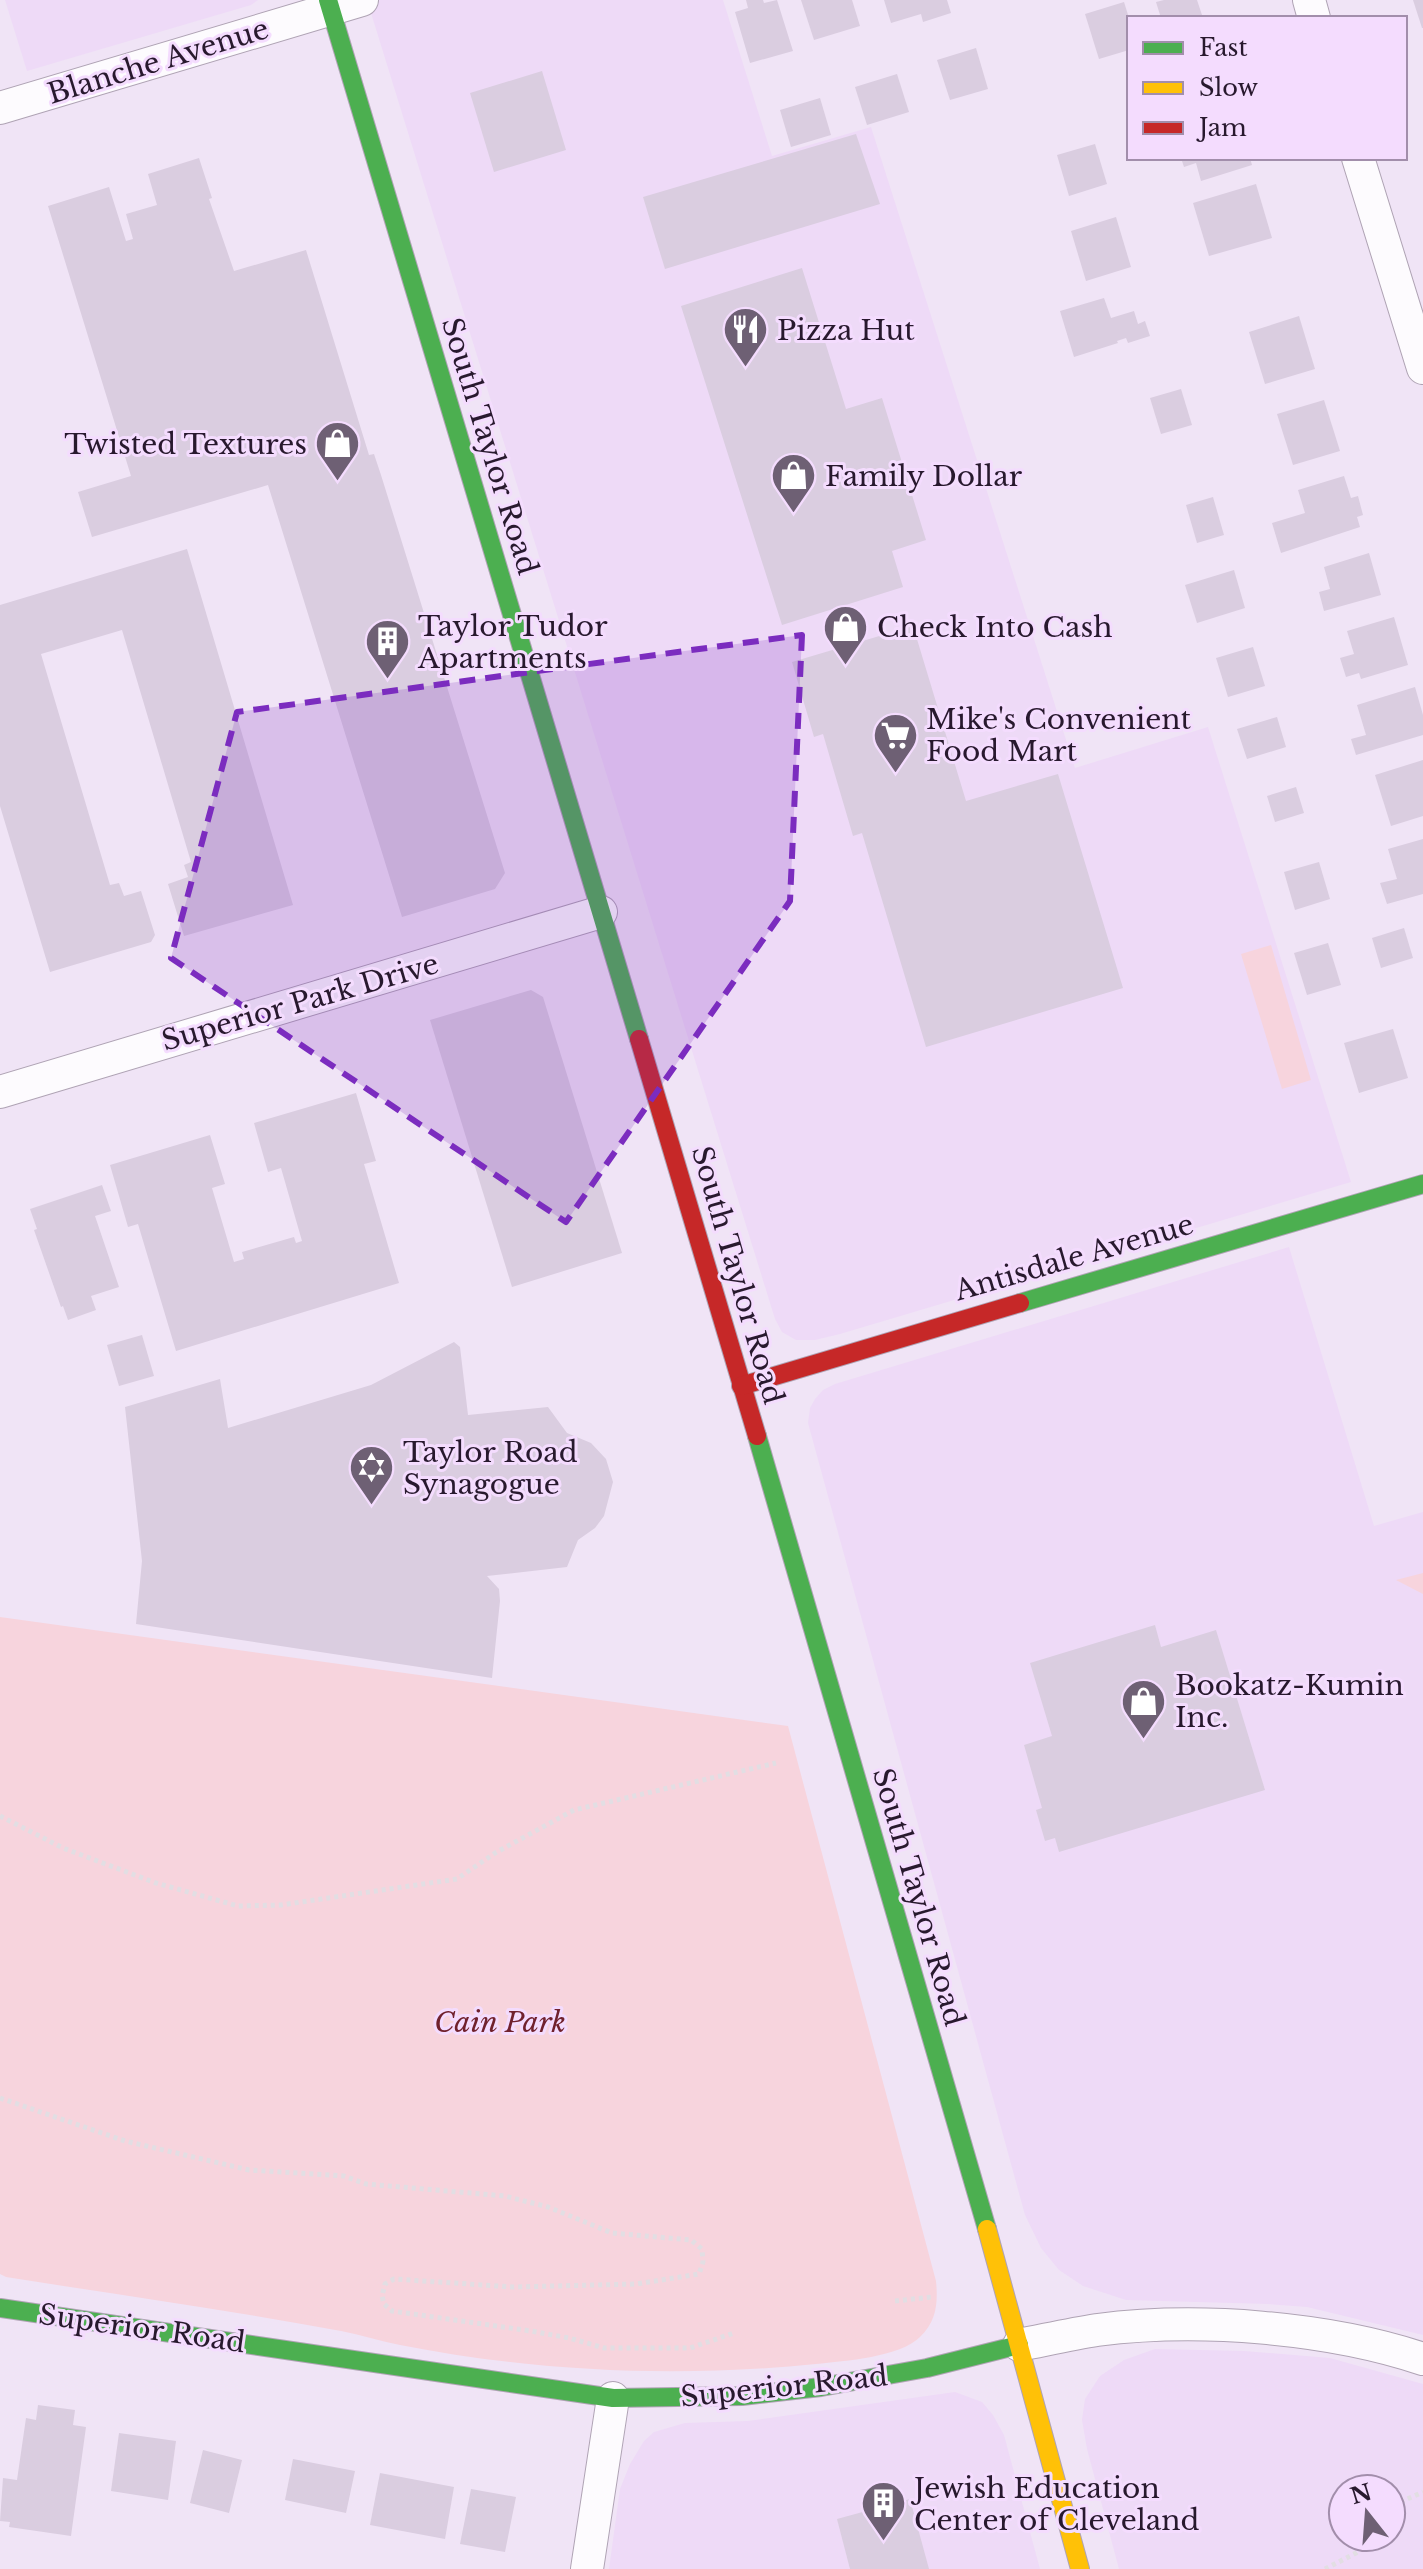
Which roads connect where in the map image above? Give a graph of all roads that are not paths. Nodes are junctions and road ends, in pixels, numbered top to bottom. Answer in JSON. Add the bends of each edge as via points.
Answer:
{"nodes":[{"id":1,"x":362,"y":0,"type":"edge"},
{"id":2,"x":329,"y":5,"type":"edge"},
{"id":3,"x":0,"y":108,"type":"edge"},
{"id":4,"x":1359,"y":160,"type":"edge"},
{"id":5,"x":1423,"y":368,"type":"edge"},
{"id":6,"x":601,"y":912,"type":"junction"},
{"id":7,"x":0,"y":1092,"type":"edge"},
{"id":8,"x":1423,"y":1184,"type":"edge"},
{"id":9,"x":741,"y":1386,"type":"junction"},
{"id":10,"x":0,"y":2308,"type":"edge"},
{"id":11,"x":1019,"y":2345,"type":"junction"},
{"id":12,"x":1423,"y":2359,"type":"edge"},
{"id":13,"x":613,"y":2398,"type":"junction"},
{"id":14,"x":587,"y":2569,"type":"edge"},
{"id":15,"x":1080,"y":2569,"type":"edge"}],
"edges":[{"from":1,"to":2,"type":"street","name":"Blanche Avenue"},
{"from":2,"to":3,"type":"street","name":"Blanche Avenue"},
{"from":2,"to":6,"type":"main road","name":"South Taylor Road"},
{"from":4,"to":5,"type":"street"},
{"from":6,"to":7,"type":"street","name":"Superior Park Drive"},
{"from":6,"to":9,"type":"main road","name":"South Taylor Road"},
{"from":8,"to":9,"type":"main road","name":"Antisdale Avenue"},
{"from":9,"to":11,"type":"main road","name":"South Taylor Road"},
{"from":10,"to":13,"type":"main road","name":"Superior Road"},
{"from":11,"to":12,"type":"street","name":"Superior Road","via":[[1097,2330],[1228,2327],[1351,2339]]},
{"from":11,"to":13,"type":"main road","name":"Superior Road","via":[[821,2387],[742,2396]]},
{"from":11,"to":15,"type":"main road","name":"South Taylor Road"},
{"from":13,"to":14,"type":"street"}]}
